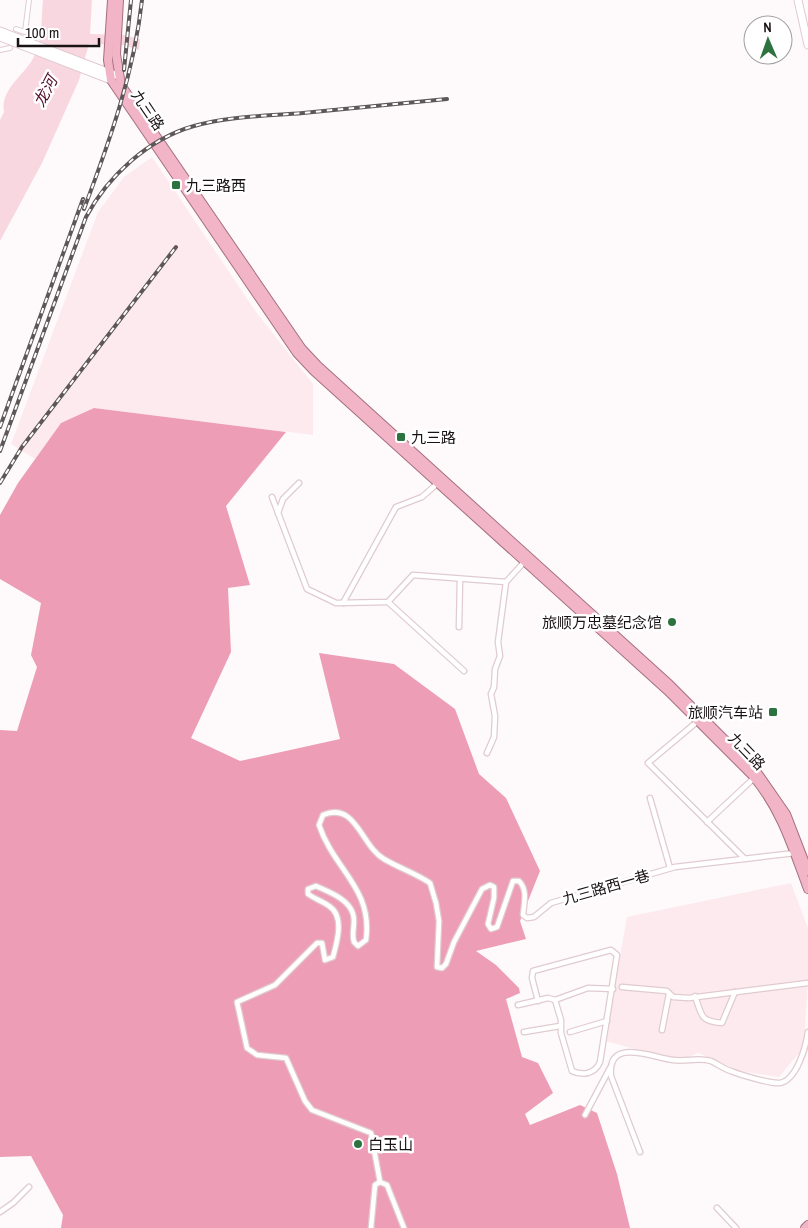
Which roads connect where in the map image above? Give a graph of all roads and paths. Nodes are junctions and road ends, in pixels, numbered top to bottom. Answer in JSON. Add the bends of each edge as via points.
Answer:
{"nodes":[{"id":1,"x":29,"y":0,"type":"edge"},
{"id":2,"x":112,"y":0,"type":"edge"},
{"id":3,"x":119,"y":0,"type":"edge"},
{"id":4,"x":798,"y":0,"type":"edge"},
{"id":5,"x":16,"y":29,"type":"dead end"},
{"id":6,"x":0,"y":31,"type":"edge"},
{"id":7,"x":114,"y":34,"type":"junction"},
{"id":8,"x":0,"y":37,"type":"edge"},
{"id":9,"x":808,"y":45,"type":"edge"},
{"id":10,"x":34,"y":47,"type":"junction"},
{"id":11,"x":10,"y":48,"type":"dead end"},
{"id":12,"x":0,"y":50,"type":"edge"},
{"id":13,"x":113,"y":76,"type":"junction"},
{"id":14,"x":440,"y":481,"type":"junction"},
{"id":15,"x":299,"y":482,"type":"dead end"},
{"id":16,"x":272,"y":497,"type":"dead end"},
{"id":17,"x":278,"y":513,"type":"junction"},
{"id":18,"x":526,"y":559,"type":"junction"},
{"id":19,"x":460,"y":579,"type":"junction"},
{"id":20,"x":506,"y":582,"type":"junction"},
{"id":21,"x":388,"y":602,"type":"junction"},
{"id":22,"x":343,"y":603,"type":"junction"},
{"id":23,"x":459,"y":627,"type":"dead end"},
{"id":24,"x":464,"y":671,"type":"dead end"},
{"id":25,"x":698,"y":721,"type":"junction"},
{"id":26,"x":487,"y":753,"type":"dead end"},
{"id":27,"x":754,"y":778,"type":"junction"},
{"id":28,"x":650,"y":798,"type":"dead end"},
{"id":29,"x":707,"y":822,"type":"junction"},
{"id":30,"x":798,"y":853,"type":"junction"},
{"id":31,"x":744,"y":858,"type":"junction"},
{"id":32,"x":670,"y":868,"type":"junction"},
{"id":33,"x":808,"y":870,"type":"edge"},
{"id":34,"x":808,"y":889,"type":"edge"},
{"id":35,"x":808,"y":983,"type":"edge"},
{"id":36,"x":622,"y":987,"type":"dead end"},
{"id":37,"x":613,"y":989,"type":"junction"},
{"id":38,"x":736,"y":992,"type":"junction"},
{"id":39,"x":669,"y":994,"type":"junction"},
{"id":40,"x":695,"y":996,"type":"junction"},
{"id":41,"x":555,"y":1000,"type":"junction"},
{"id":42,"x":538,"y":1001,"type":"junction"},
{"id":43,"x":518,"y":1005,"type":"dead end"},
{"id":44,"x":607,"y":1021,"type":"junction"},
{"id":45,"x":560,"y":1026,"type":"junction"},
{"id":46,"x":662,"y":1030,"type":"dead end"},
{"id":47,"x":524,"y":1032,"type":"dead end"},
{"id":48,"x":570,"y":1032,"type":"dead end"},
{"id":49,"x":808,"y":1032,"type":"edge"},
{"id":50,"x":610,"y":1067,"type":"junction"},
{"id":51,"x":598,"y":1068,"type":"junction"},
{"id":52,"x":606,"y":1075,"type":"junction"},
{"id":53,"x":585,"y":1115,"type":"dead end"},
{"id":54,"x":640,"y":1152,"type":"dead end"},
{"id":55,"x":380,"y":1182,"type":"junction"},
{"id":56,"x":29,"y":1187,"type":"dead end"},
{"id":57,"x":717,"y":1208,"type":"dead end"},
{"id":58,"x":0,"y":1212,"type":"edge"},
{"id":59,"x":808,"y":1225,"type":"edge"},
{"id":60,"x":371,"y":1228,"type":"edge"},
{"id":61,"x":404,"y":1228,"type":"edge"},
{"id":62,"x":736,"y":1228,"type":"edge"},
{"id":63,"x":805,"y":1228,"type":"edge"}],
"edges":[{"from":1,"to":5,"type":"street","via":[[25,32]]},
{"from":2,"to":7,"type":"highway"},
{"from":3,"to":7,"type":"highway"},
{"from":4,"to":9,"type":"main road"},
{"from":6,"to":10,"type":"main road"},
{"from":7,"to":13,"type":"highway"},
{"from":8,"to":10,"type":"main road"},
{"from":10,"to":13,"type":"main road"},
{"from":11,"to":12,"type":"street"},
{"from":13,"to":14,"type":"highway","name":"九三路","via":[[302,349]]},
{"from":14,"to":18,"type":"highway","name":"九三路"},
{"from":14,"to":22,"type":"street","via":[[422,497],[396,506]]},
{"from":15,"to":17,"type":"street","via":[[283,499]]},
{"from":16,"to":17,"type":"street"},
{"from":17,"to":22,"type":"street","via":[[307,589],[336,603]]},
{"from":18,"to":20,"type":"street"},
{"from":18,"to":25,"type":"highway","name":"九三路"},
{"from":18,"to":30,"type":"highway","name":"九三路","via":[[672,687],[756,771],[786,814]]},
{"from":19,"to":20,"type":"street"},
{"from":19,"to":21,"type":"street","via":[[413,575]]},
{"from":19,"to":23,"type":"street"},
{"from":20,"to":26,"type":"street","via":[[498,642],[500,656],[491,694],[494,737]]},
{"from":21,"to":22,"type":"street"},
{"from":21,"to":24,"type":"street"},
{"from":25,"to":27,"type":"highway","name":"九三路"},
{"from":25,"to":29,"type":"street","via":[[648,763]]},
{"from":27,"to":29,"type":"street"},
{"from":27,"to":30,"type":"highway","name":"九三路","via":[[774,806]]},
{"from":28,"to":32,"type":"street"},
{"from":29,"to":31,"type":"street"},
{"from":30,"to":31,"type":"street","name":"九三路西一巷"},
{"from":30,"to":33,"type":"highway","name":"九三路"},
{"from":30,"to":34,"type":"highway","name":"九三路"},
{"from":31,"to":32,"type":"street","name":"九三路西一巷"},
{"from":32,"to":55,"type":"street","name":"九三路西一巷","via":[[551,903],[534,917],[527,918],[522,915],[524,886],[520,881],[513,881],[497,927],[491,929],[488,924],[494,888],[490,885],[482,889],[442,968],[436,967],[439,921],[430,883],[383,859],[344,814],[333,811],[323,815],[319,825],[322,836],[366,907],[366,940],[358,946],[354,942],[353,914],[346,904],[316,886],[308,889],[308,894],[331,907],[338,920],[333,957],[325,960],[322,943],[317,943],[275,985],[237,1002],[247,1048],[257,1055],[286,1058],[312,1110],[371,1133]]},
{"from":35,"to":38,"type":"street"},
{"from":36,"to":39,"type":"street","via":[[667,991]]},
{"from":37,"to":41,"type":"street","via":[[588,988]]},
{"from":37,"to":42,"type":"street","via":[[618,961],[617,955],[610,950],[533,971]]},
{"from":37,"to":44,"type":"street"},
{"from":38,"to":40,"type":"street"},
{"from":38,"to":40,"type":"street","via":[[722,1023],[702,1018]]},
{"from":39,"to":40,"type":"street","via":[[673,997]]},
{"from":39,"to":46,"type":"street"},
{"from":41,"to":42,"type":"street"},
{"from":41,"to":45,"type":"street"},
{"from":42,"to":43,"type":"street"},
{"from":44,"to":48,"type":"street"},
{"from":44,"to":51,"type":"street"},
{"from":45,"to":47,"type":"street"},
{"from":45,"to":51,"type":"street","via":[[572,1071],[584,1074]]},
{"from":49,"to":50,"type":"street","via":[[801,1061],[787,1080],[779,1083],[696,1058],[673,1060],[625,1053],[612,1059]]},
{"from":50,"to":52,"type":"street"},
{"from":50,"to":54,"type":"street"},
{"from":51,"to":52,"type":"street"},
{"from":52,"to":53,"type":"street"},
{"from":55,"to":60,"type":"street","via":[[376,1185]]},
{"from":55,"to":61,"type":"street","via":[[387,1185]]},
{"from":56,"to":58,"type":"street"},
{"from":57,"to":62,"type":"street"},
{"from":59,"to":63,"type":"highway"}]}
